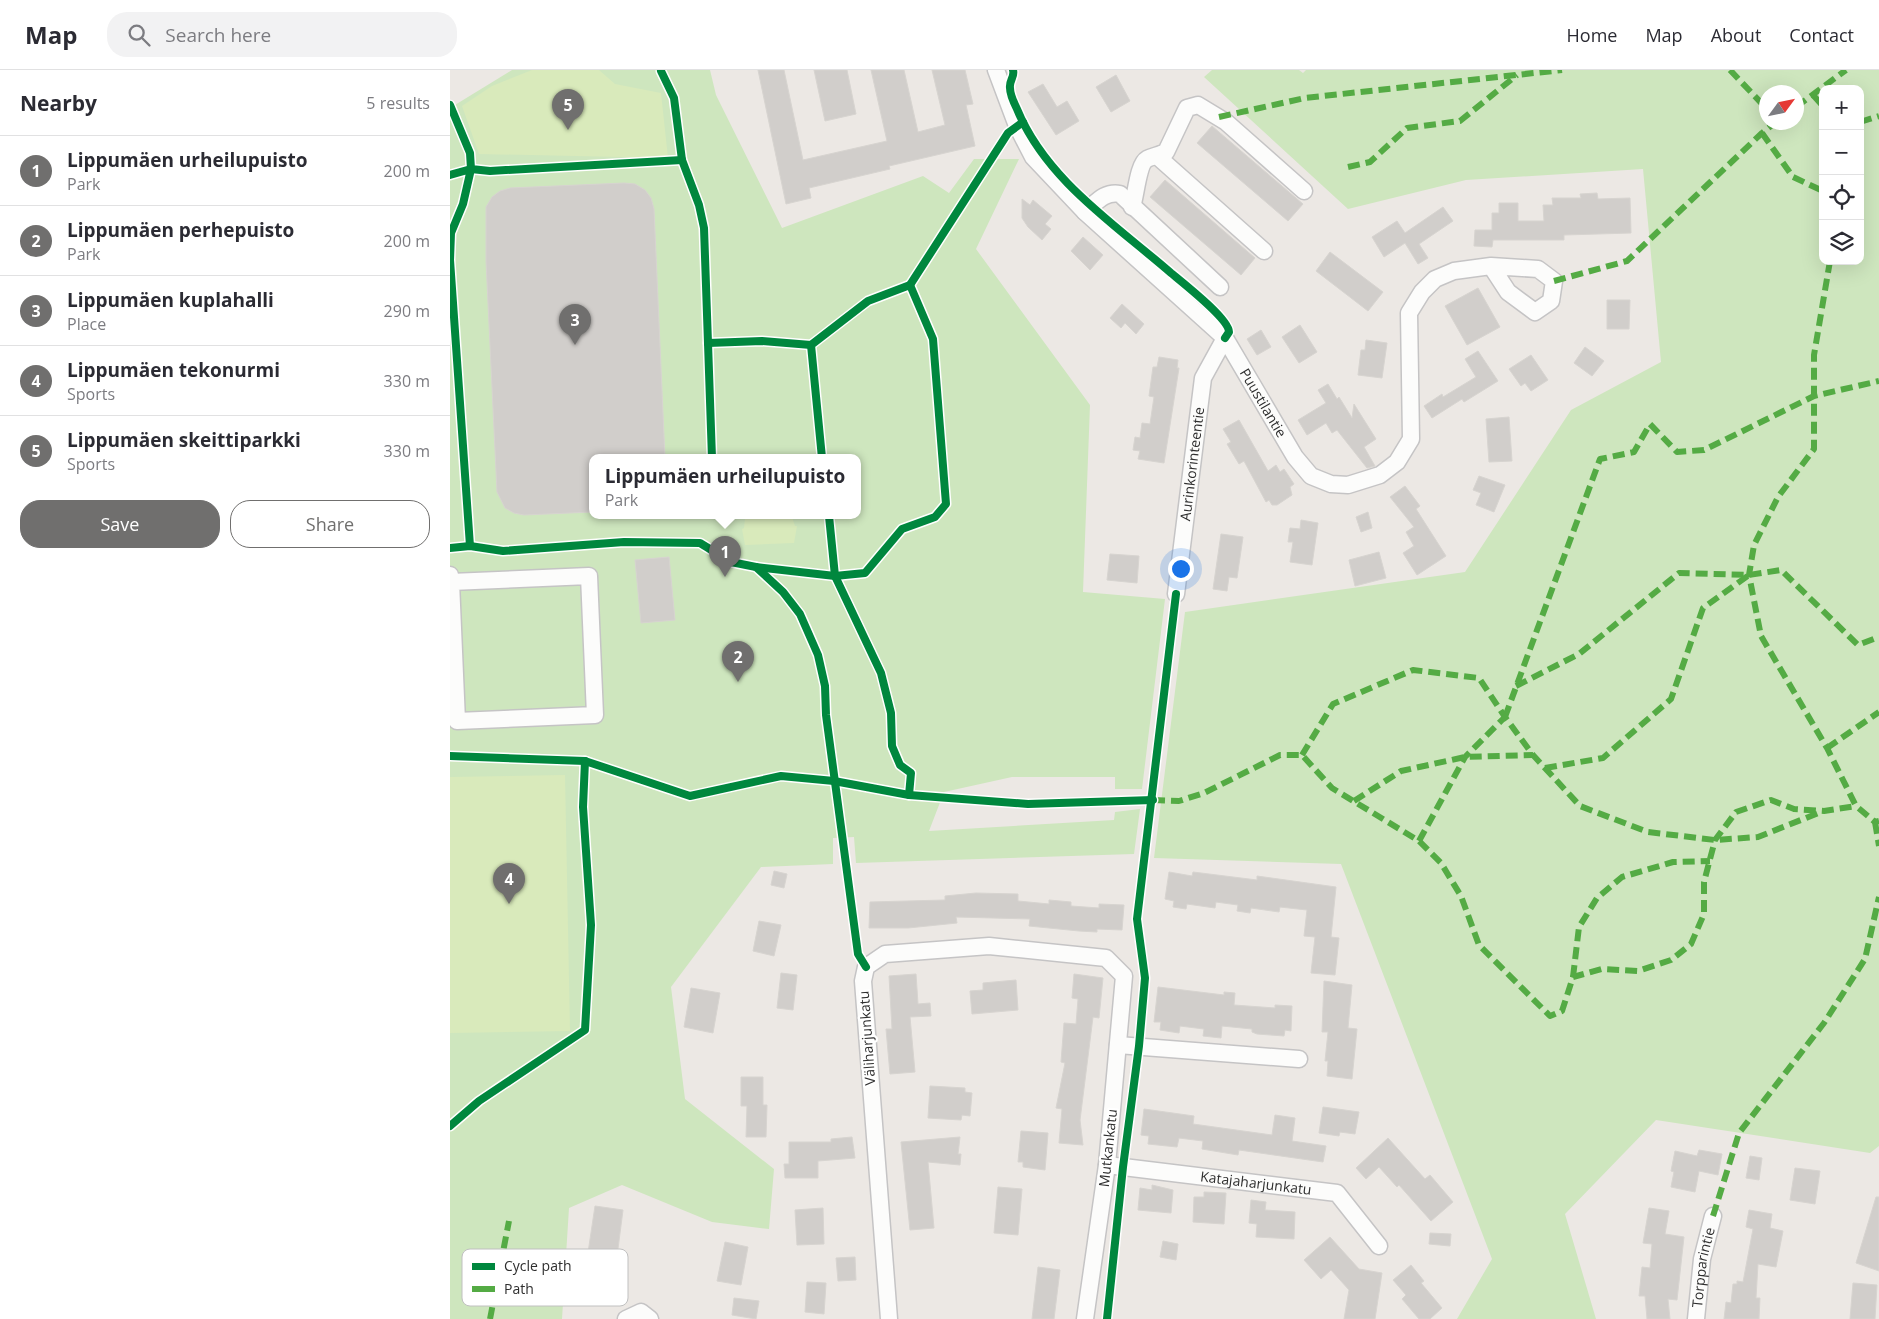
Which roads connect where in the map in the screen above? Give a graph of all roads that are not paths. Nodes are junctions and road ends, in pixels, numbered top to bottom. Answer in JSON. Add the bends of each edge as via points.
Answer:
{"nodes":[{"id":1,"x":996,"y":70,"type":"edge"},
{"id":2,"x":1156,"y":156,"type":"junction"},
{"id":3,"x":1304,"y":191,"type":"dead end"},
{"id":4,"x":1132,"y":207,"type":"junction"},
{"id":5,"x":1085,"y":212,"type":"junction"},
{"id":6,"x":1264,"y":251,"type":"dead end"},
{"id":7,"x":1491,"y":266,"type":"dead end"},
{"id":8,"x":1220,"y":287,"type":"dead end"},
{"id":9,"x":1225,"y":338,"type":"junction"},
{"id":10,"x":451,"y":578,"type":"edge"},
{"id":11,"x":1176,"y":594,"type":"dead end"},
{"id":12,"x":451,"y":661,"type":"edge"},
{"id":13,"x":1124,"y":976,"type":"joint"},
{"id":14,"x":1118,"y":1045,"type":"junction"},
{"id":15,"x":1299,"y":1058,"type":"dead end"},
{"id":16,"x":1107,"y":1165,"type":"junction"},
{"id":17,"x":1713,"y":1216,"type":"dead end"},
{"id":18,"x":1379,"y":1246,"type":"dead end"},
{"id":19,"x":626,"y":1319,"type":"edge"},
{"id":20,"x":650,"y":1319,"type":"edge"},
{"id":21,"x":889,"y":1319,"type":"edge"},
{"id":22,"x":1085,"y":1319,"type":"edge"},
{"id":23,"x":1696,"y":1319,"type":"edge"}],
"edges":[{"from":1,"to":5,"type":"street","name":"Puustilantie","via":[[1033,157]]},
{"from":2,"to":3,"type":"street","via":[[1166,152],[1172,144],[1187,108],[1198,105],[1226,122]]},
{"from":2,"to":4,"type":"street","via":[[1140,165]]},
{"from":2,"to":6,"type":"street"},
{"from":4,"to":5,"type":"street","via":[[1120,194],[1111,192]]},
{"from":4,"to":8,"type":"street"},
{"from":5,"to":9,"type":"street","name":"Puustilantie"},
{"from":7,"to":9,"type":"street","name":"Puustilantie","via":[[1454,271],[1435,278],[1422,292],[1409,313],[1411,439],[1397,462],[1380,475],[1348,485],[1331,484],[1311,476],[1295,457]]},
{"from":9,"to":11,"type":"street","name":"Aurinkorinteentie","via":[[1203,378]]},
{"from":10,"to":12,"type":"street"},
{"from":10,"to":12,"type":"street","via":[[589,576],[595,715],[457,721]]},
{"from":13,"to":14,"type":"street","name":"Mutkankatu"},
{"from":13,"to":21,"type":"street","name":"Väliharjunkatu","via":[[1106,958],[989,946],[885,954],[866,967],[863,981]]},
{"from":14,"to":15,"type":"street"},
{"from":14,"to":16,"type":"street","name":"Mutkankatu"},
{"from":16,"to":18,"type":"street","name":"Katajaharjunkatu","via":[[1337,1193]]},
{"from":16,"to":22,"type":"street","name":"Mutkankatu"},
{"from":17,"to":23,"type":"street","name":"Torpparintie","via":[[1702,1259]]},
{"from":19,"to":20,"type":"street","via":[[641,1312]]}]}
